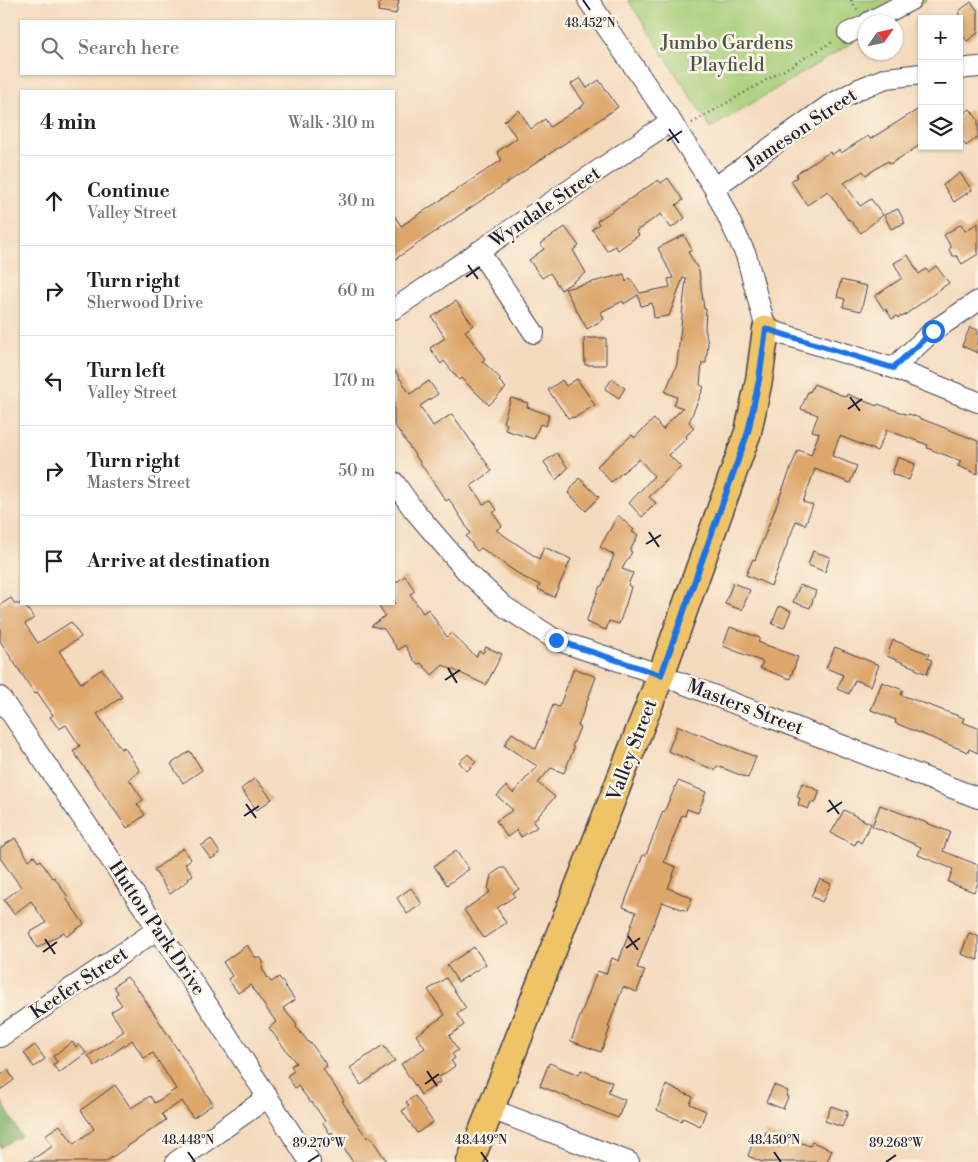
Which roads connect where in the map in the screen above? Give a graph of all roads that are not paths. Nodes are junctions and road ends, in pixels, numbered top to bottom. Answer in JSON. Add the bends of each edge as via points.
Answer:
{"nodes":[{"id":1,"x":588,"y":0,"type":"edge"},
{"id":2,"x":912,"y":0,"type":"edge"},
{"id":3,"x":883,"y":15,"type":"edge"},
{"id":4,"x":978,"y":67,"type":"edge"},
{"id":5,"x":963,"y":69,"type":"edge"},
{"id":6,"x":918,"y":74,"type":"edge"},
{"id":7,"x":674,"y":126,"type":"junction"},
{"id":8,"x":714,"y":188,"type":"junction"},
{"id":9,"x":480,"y":251,"type":"junction"},
{"id":10,"x":978,"y":301,"type":"edge"},
{"id":11,"x":395,"y":308,"type":"edge"},
{"id":12,"x":766,"y":329,"type":"junction"},
{"id":13,"x":534,"y":333,"type":"dead end"},
{"id":14,"x":893,"y":368,"type":"junction"},
{"id":15,"x":978,"y":402,"type":"edge"},
{"id":16,"x":395,"y":483,"type":"edge"},
{"id":17,"x":661,"y":675,"type":"junction"},
{"id":18,"x":0,"y":697,"type":"edge"},
{"id":19,"x":978,"y":798,"type":"edge"},
{"id":20,"x":158,"y":929,"type":"junction"},
{"id":21,"x":0,"y":1037,"type":"edge"},
{"id":22,"x":268,"y":1097,"type":"junction"},
{"id":23,"x":491,"y":1109,"type":"junction"},
{"id":24,"x":176,"y":1162,"type":"edge"},
{"id":25,"x":310,"y":1162,"type":"edge"},
{"id":26,"x":470,"y":1162,"type":"edge"},
{"id":27,"x":629,"y":1162,"type":"edge"}],
"edges":[{"from":1,"to":7,"type":"street"},
{"from":2,"to":3,"type":"street"},
{"from":4,"to":5,"type":"street"},
{"from":6,"to":8,"type":"street","name":"Jameson Street","via":[[886,78],[859,89]]},
{"from":7,"to":8,"type":"street"},
{"from":7,"to":9,"type":"street","name":"Wyndale Street"},
{"from":8,"to":12,"type":"street","via":[[746,255]]},
{"from":9,"to":11,"type":"street","name":"Wyndale Street"},
{"from":9,"to":13,"type":"street"},
{"from":10,"to":14,"type":"street","via":[[933,331]]},
{"from":12,"to":14,"type":"street"},
{"from":12,"to":17,"type":"main road","name":"Valley Street","via":[[748,432]]},
{"from":14,"to":15,"type":"street"},
{"from":16,"to":17,"type":"street","name":"Masters Street","via":[[467,572],[505,607],[556,640]]},
{"from":17,"to":19,"type":"street","name":"Masters Street"},
{"from":17,"to":23,"type":"main road","name":"Valley Street"},
{"from":18,"to":20,"type":"street","name":"Hutton Park Drive"},
{"from":20,"to":21,"type":"street","name":"Keefer Street"},
{"from":20,"to":22,"type":"street","name":"Hutton Park Drive"},
{"from":22,"to":24,"type":"street"},
{"from":22,"to":25,"type":"street","name":"Hutton Park Drive"},
{"from":23,"to":26,"type":"main road","name":"Valley Street"},
{"from":23,"to":27,"type":"street"}]}
